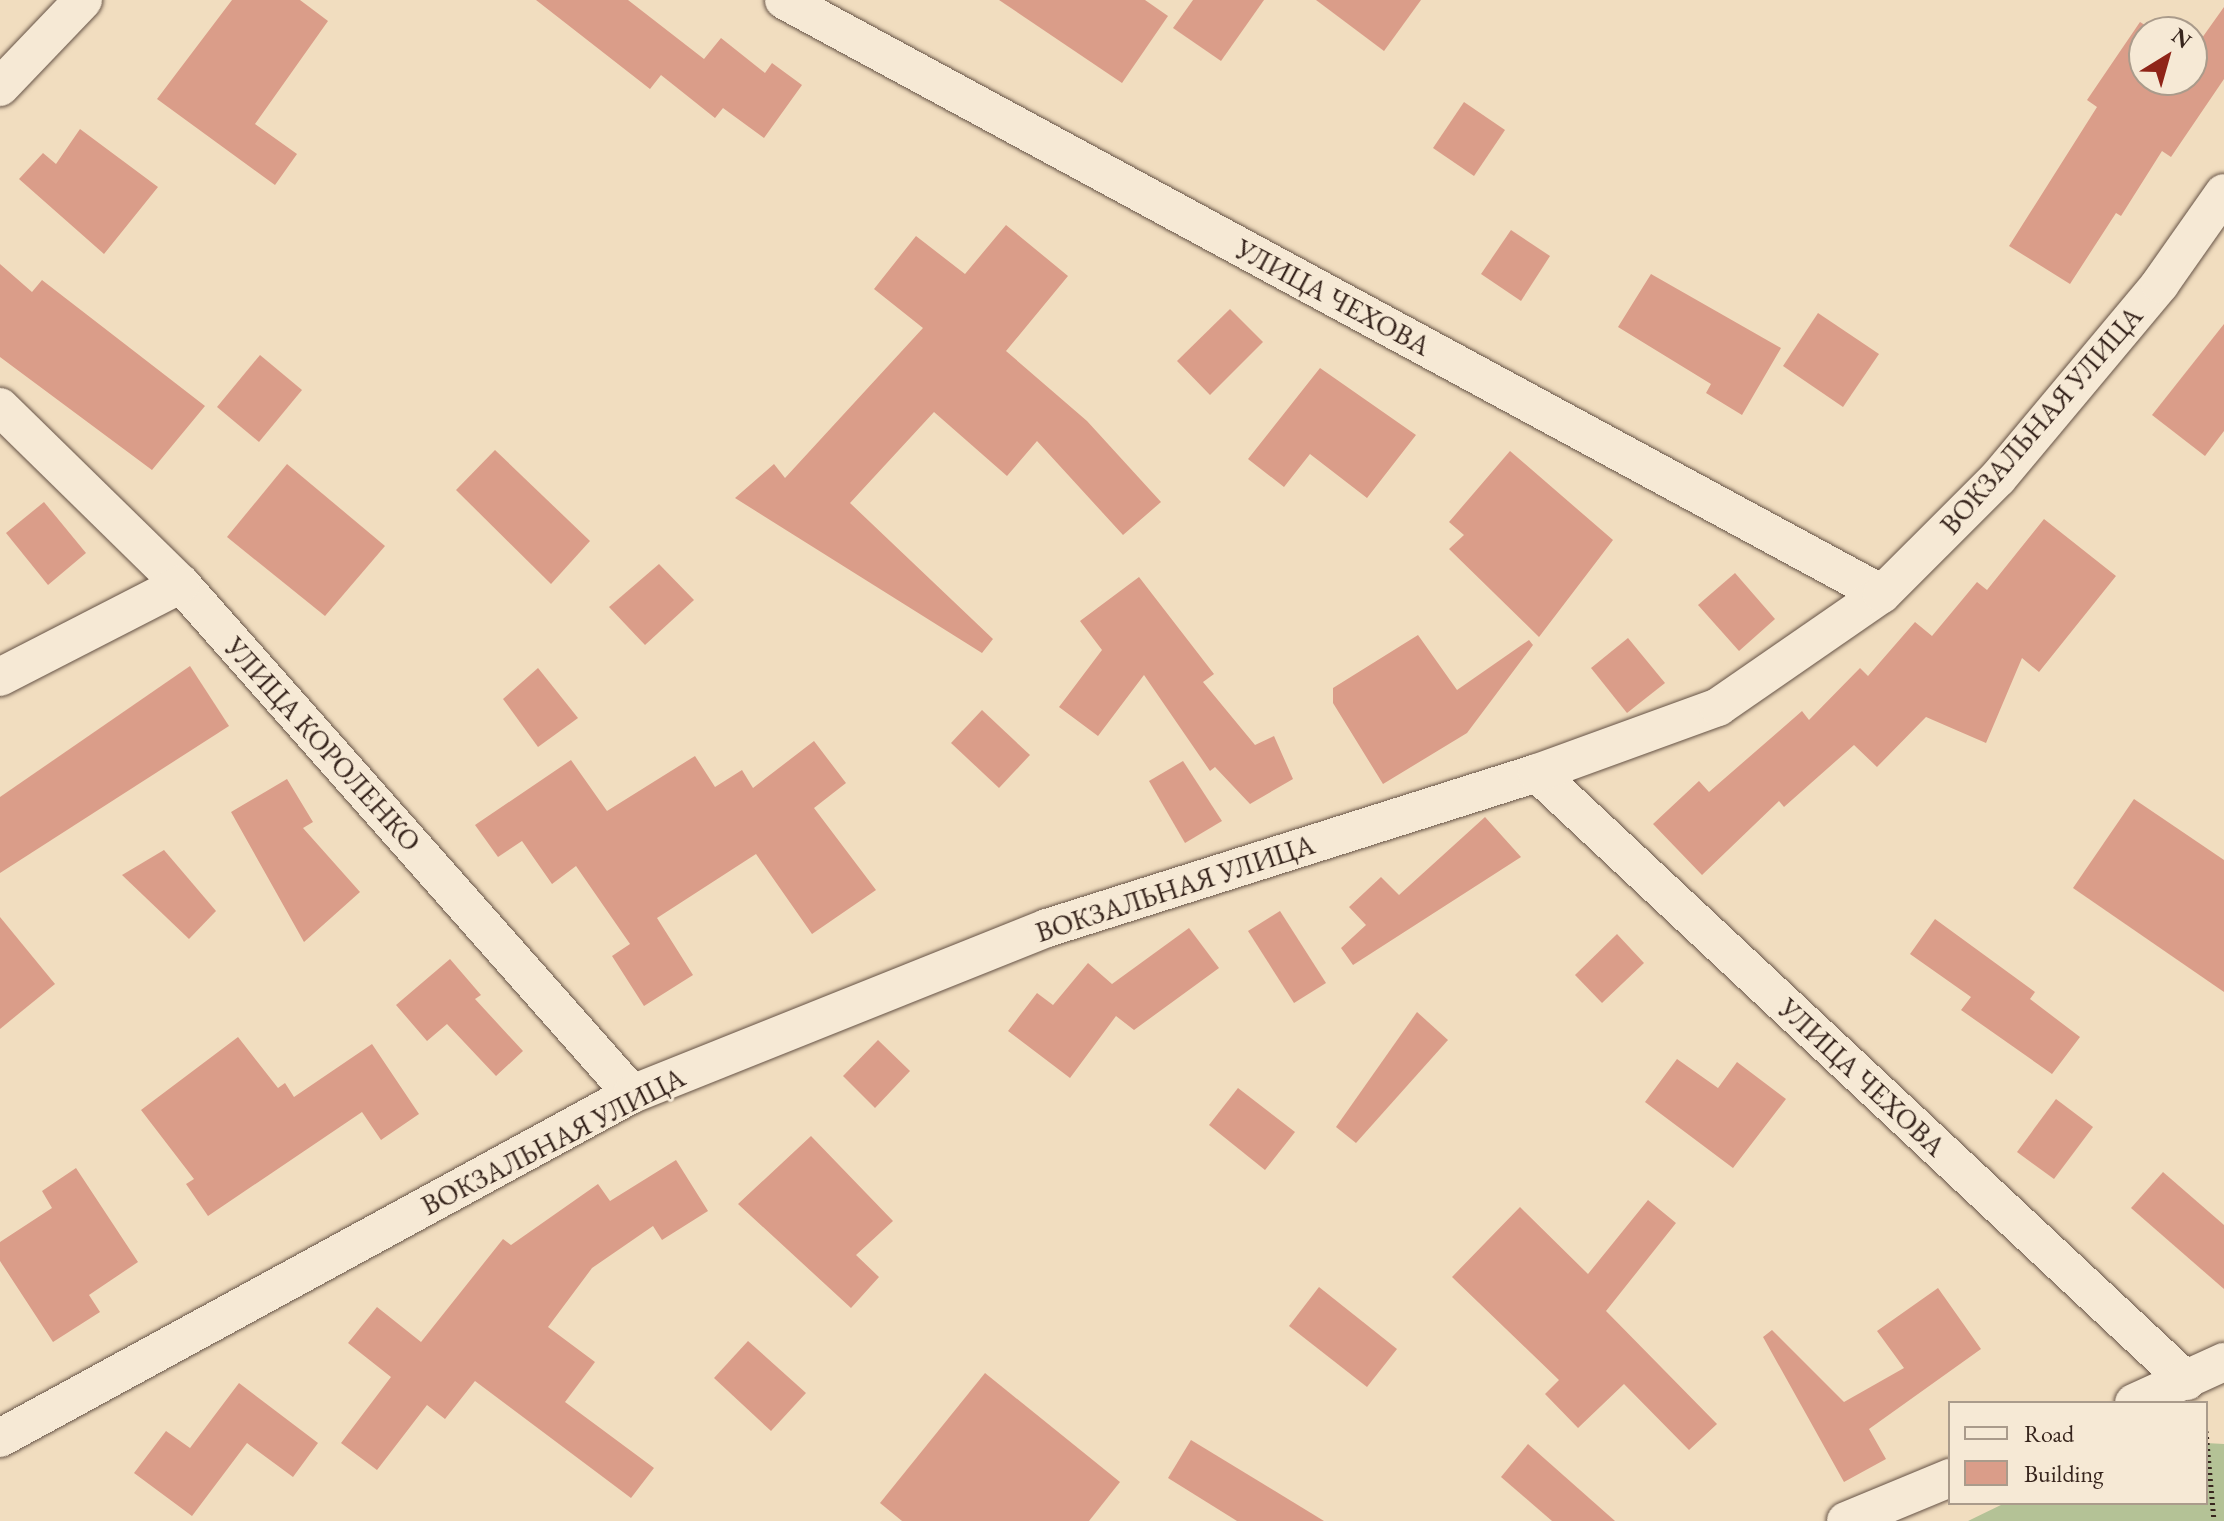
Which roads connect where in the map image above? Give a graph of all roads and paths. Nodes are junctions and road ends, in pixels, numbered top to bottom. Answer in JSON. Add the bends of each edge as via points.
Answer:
{"nodes":[{"id":1,"x":83,"y":0,"type":"edge"},
{"id":2,"x":784,"y":0,"type":"edge"},
{"id":3,"x":0,"y":87,"type":"edge"},
{"id":4,"x":2224,"y":193,"type":"edge"},
{"id":5,"x":0,"y":407,"type":"edge"},
{"id":6,"x":181,"y":584,"type":"junction"},
{"id":7,"x":1882,"y":594,"type":"junction"},
{"id":8,"x":0,"y":677,"type":"edge"},
{"id":9,"x":1537,"y":773,"type":"junction"},
{"id":10,"x":632,"y":1094,"type":"junction"},
{"id":11,"x":2224,"y":1362,"type":"edge"},
{"id":12,"x":2187,"y":1381,"type":"junction"},
{"id":13,"x":2139,"y":1401,"type":"edge"},
{"id":14,"x":0,"y":1438,"type":"edge"},
{"id":15,"x":2208,"y":1454,"type":"edge"},
{"id":16,"x":1948,"y":1479,"type":"edge"},
{"id":17,"x":1846,"y":1521,"type":"edge"},
{"id":18,"x":2214,"y":1521,"type":"edge"}],
"edges":[{"from":1,"to":3,"type":"street"},
{"from":2,"to":7,"type":"street","name":"УЛИЦА ЧЕХОВА"},
{"from":4,"to":7,"type":"street","name":"ВОКЗАЛЬНАЯ УЛИЦА","via":[[2160,284],[1998,478]]},
{"from":5,"to":6,"type":"street","name":"УЛИЦА КОРОЛЕНКО"},
{"from":6,"to":8,"type":"street"},
{"from":6,"to":10,"type":"street","name":"УЛИЦА КОРОЛЕНКО"},
{"from":7,"to":9,"type":"street","name":"ВОКЗАЛЬНАЯ УЛИЦА","via":[[1718,707]]},
{"from":9,"to":10,"type":"street","name":"ВОКЗАЛЬНАЯ УЛИЦА","via":[[1047,928]]},
{"from":9,"to":12,"type":"street","name":"УЛИЦА ЧЕХОВА"},
{"from":10,"to":14,"type":"street","name":"ВОКЗАЛЬНАЯ УЛИЦА"},
{"from":11,"to":12,"type":"street"},
{"from":12,"to":13,"type":"street"},
{"from":15,"to":18,"type":"path"},
{"from":16,"to":17,"type":"street"}]}
